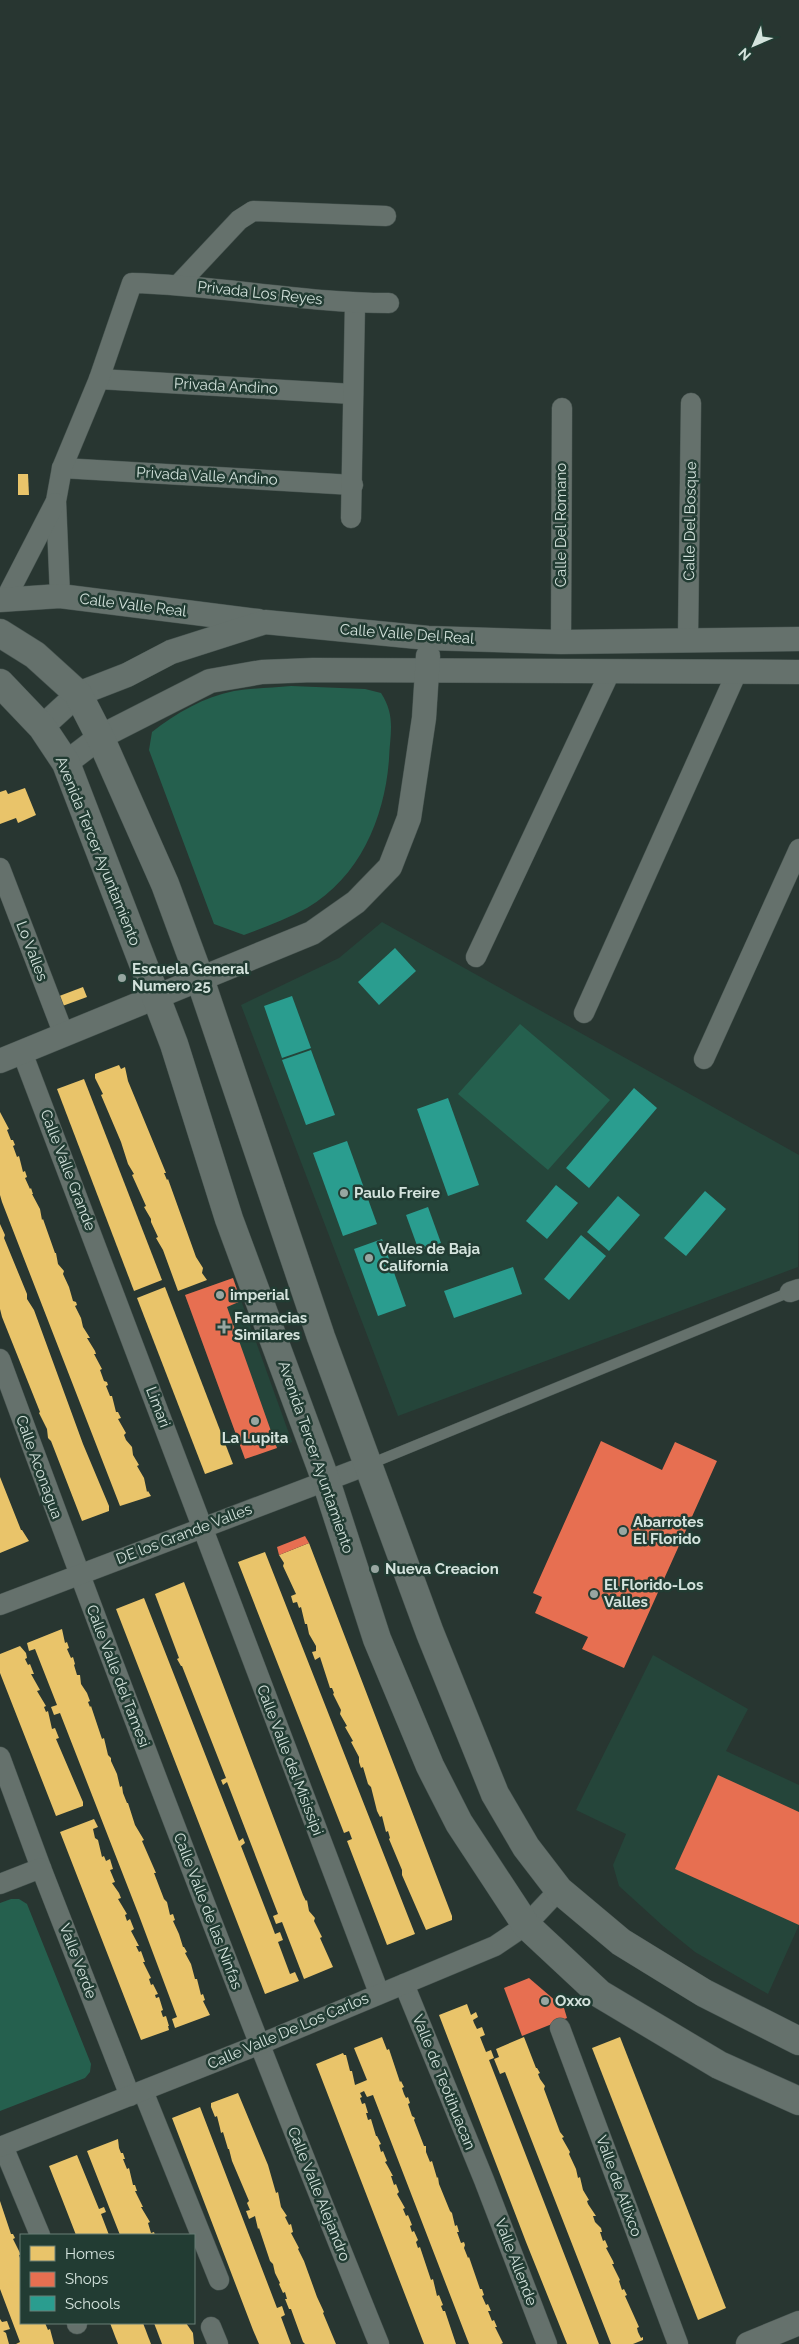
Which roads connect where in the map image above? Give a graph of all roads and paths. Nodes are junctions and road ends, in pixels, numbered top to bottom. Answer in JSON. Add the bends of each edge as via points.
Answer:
{"nodes":[{"id":1,"x":386,"y":216,"type":"dead end"},
{"id":2,"x":179,"y":284,"type":"junction"},
{"id":3,"x":355,"y":303,"type":"junction"},
{"id":4,"x":388,"y":303,"type":"dead end"},
{"id":5,"x":99,"y":379,"type":"junction"},
{"id":6,"x":353,"y":394,"type":"junction"},
{"id":7,"x":691,"y":403,"type":"dead end"},
{"id":8,"x":562,"y":408,"type":"dead end"},
{"id":9,"x":62,"y":468,"type":"junction"},
{"id":10,"x":352,"y":485,"type":"junction"},
{"id":11,"x":56,"y":501,"type":"junction"},
{"id":12,"x":351,"y":518,"type":"dead end"},
{"id":13,"x":60,"y":596,"type":"junction"},
{"id":14,"x":3,"y":600,"type":"edge"},
{"id":15,"x":265,"y":622,"type":"junction"},
{"id":16,"x":0,"y":633,"type":"edge"},
{"id":17,"x":428,"y":638,"type":"junction"},
{"id":18,"x":688,"y":639,"type":"junction"},
{"id":19,"x":799,"y":639,"type":"edge"},
{"id":20,"x":561,"y":642,"type":"junction"},
{"id":21,"x":429,"y":670,"type":"junction"},
{"id":22,"x":610,"y":672,"type":"junction"},
{"id":23,"x":737,"y":672,"type":"junction"},
{"id":24,"x":799,"y":672,"type":"edge"},
{"id":25,"x":0,"y":683,"type":"edge"},
{"id":26,"x":78,"y":694,"type":"junction"},
{"id":27,"x":42,"y":727,"type":"junction"},
{"id":28,"x":100,"y":737,"type":"junction"},
{"id":29,"x":66,"y":763,"type":"junction"},
{"id":30,"x":799,"y":849,"type":"edge"},
{"id":31,"x":0,"y":868,"type":"edge"},
{"id":32,"x":476,"y":957,"type":"dead end"},
{"id":33,"x":200,"y":979,"type":"junction"},
{"id":34,"x":156,"y":996,"type":"junction"},
{"id":35,"x":584,"y":1013,"type":"dead end"},
{"id":36,"x":64,"y":1035,"type":"junction"},
{"id":37,"x":22,"y":1052,"type":"junction"},
{"id":38,"x":704,"y":1059,"type":"dead end"},
{"id":39,"x":0,"y":1060,"type":"edge"},
{"id":40,"x":113,"y":1288,"type":"joint"},
{"id":41,"x":794,"y":1290,"type":"edge"},
{"id":42,"x":0,"y":1359,"type":"edge"},
{"id":43,"x":368,"y":1465,"type":"junction"},
{"id":44,"x":326,"y":1481,"type":"junction"},
{"id":45,"x":203,"y":1526,"type":"junction"},
{"id":46,"x":79,"y":1574,"type":"junction"},
{"id":47,"x":0,"y":1605,"type":"edge"},
{"id":48,"x":0,"y":1757,"type":"edge"},
{"id":49,"x":157,"y":1778,"type":"joint"},
{"id":50,"x":41,"y":1868,"type":"junction"},
{"id":51,"x":0,"y":1884,"type":"edge"},
{"id":52,"x":559,"y":1890,"type":"junction"},
{"id":53,"x":526,"y":1925,"type":"junction"},
{"id":54,"x":404,"y":1984,"type":"junction"},
{"id":55,"x":379,"y":1993,"type":"junction"},
{"id":56,"x":560,"y":2028,"type":"dead end"},
{"id":57,"x":799,"y":2041,"type":"edge"},
{"id":58,"x":258,"y":2045,"type":"junction"},
{"id":59,"x":137,"y":2093,"type":"junction"},
{"id":60,"x":799,"y":2100,"type":"edge"},
{"id":61,"x":1,"y":2146,"type":"edge"},
{"id":62,"x":484,"y":2180,"type":"joint"},
{"id":63,"x":40,"y":2234,"type":"edge"},
{"id":64,"x":219,"y":2280,"type":"dead end"},
{"id":65,"x":799,"y":2323,"type":"edge"},
{"id":66,"x":379,"y":2344,"type":"edge"},
{"id":67,"x":547,"y":2344,"type":"edge"},
{"id":68,"x":678,"y":2344,"type":"edge"},
{"id":69,"x":748,"y":2344,"type":"edge"}],
"edges":[{"from":1,"to":2,"type":"street","via":[[253,211],[239,220]]},
{"from":2,"to":3,"type":"street","name":"Privada Los Reyes"},
{"from":2,"to":5,"type":"street","name":"Privada Los Reyes","via":[[132,283]]},
{"from":3,"to":4,"type":"street","name":"Privada Los Reyes"},
{"from":3,"to":6,"type":"street"},
{"from":5,"to":6,"type":"street","name":"Privada Andino"},
{"from":5,"to":9,"type":"street"},
{"from":6,"to":10,"type":"street"},
{"from":7,"to":18,"type":"street","name":"Calle Del Bosque"},
{"from":8,"to":20,"type":"street","name":"Calle Del Romano"},
{"from":9,"to":10,"type":"street","name":"Privada Valle Andino"},
{"from":9,"to":11,"type":"street"},
{"from":10,"to":12,"type":"street"},
{"from":11,"to":13,"type":"street"},
{"from":11,"to":14,"type":"street"},
{"from":13,"to":14,"type":"street","name":"Calle Valle Real"},
{"from":13,"to":15,"type":"street","name":"Calle Valle Real"},
{"from":15,"to":17,"type":"street","name":"Calle Valle Del Real"},
{"from":15,"to":26,"type":"street","name":"Calle Valle Del Real","via":[[171,652],[127,675]]},
{"from":16,"to":26,"type":"main road","via":[[35,655]]},
{"from":17,"to":20,"type":"street","name":"Calle Valle Del Real"},
{"from":17,"to":21,"type":"street"},
{"from":18,"to":19,"type":"street","name":"Calle Valle Del Real"},
{"from":18,"to":20,"type":"street","name":"Calle Valle Del Real"},
{"from":21,"to":22,"type":"street"},
{"from":21,"to":28,"type":"street","via":[[271,672],[210,681]]},
{"from":21,"to":33,"type":"street","via":[[409,818],[390,867],[356,902],[312,933]]},
{"from":22,"to":23,"type":"street"},
{"from":22,"to":32,"type":"street"},
{"from":23,"to":24,"type":"street"},
{"from":23,"to":35,"type":"street"},
{"from":25,"to":27,"type":"main road","name":"Avenida Tercer Ayuntamiento"},
{"from":26,"to":27,"type":"street","name":"Calle Valle Del Real"},
{"from":26,"to":28,"type":"main road"},
{"from":27,"to":29,"type":"main road","name":"Avenida Tercer Ayuntamiento"},
{"from":28,"to":29,"type":"street"},
{"from":28,"to":33,"type":"main road","via":[[165,884]]},
{"from":29,"to":34,"type":"main road","name":"Avenida Tercer Ayuntamiento"},
{"from":30,"to":38,"type":"street"},
{"from":31,"to":36,"type":"street","name":"Lo Valles"},
{"from":33,"to":34,"type":"street"},
{"from":33,"to":43,"type":"main road","via":[[321,1337]]},
{"from":34,"to":36,"type":"street"},
{"from":34,"to":44,"type":"main road","name":"Avenida Tercer Ayuntamiento","via":[[229,1219]]},
{"from":36,"to":37,"type":"street"},
{"from":37,"to":39,"type":"street"},
{"from":37,"to":40,"type":"street","name":"Calle Valle Grande"},
{"from":40,"to":45,"type":"street","name":"Limari"},
{"from":41,"to":43,"type":"lane"},
{"from":42,"to":46,"type":"street","name":"Calle Aconagua"},
{"from":43,"to":44,"type":"street","name":"DE los Grande Valles"},
{"from":43,"to":52,"type":"main road","via":[[430,1633],[495,1794],[526,1847]]},
{"from":44,"to":45,"type":"street","name":"DE los Grande Valles"},
{"from":44,"to":53,"type":"main road","name":"Avenida Tercer Ayuntamiento","via":[[377,1639],[430,1766],[459,1823]]},
{"from":45,"to":46,"type":"street","name":"DE los Grande Valles"},
{"from":45,"to":55,"type":"street","name":"Calle Valle del Misissipi"},
{"from":46,"to":47,"type":"street","name":"DE los Grande Valles"},
{"from":46,"to":49,"type":"street","name":"Calle Valle del Tamesi"},
{"from":48,"to":50,"type":"street","name":"Valle Verde"},
{"from":49,"to":58,"type":"street","name":"Calle Valle de las Ninfas"},
{"from":50,"to":51,"type":"street"},
{"from":50,"to":59,"type":"street","name":"Valle Verde"},
{"from":52,"to":53,"type":"street","name":"Calle Valle De Los Carlos"},
{"from":52,"to":57,"type":"main road","via":[[621,1942],[704,1993]]},
{"from":53,"to":54,"type":"street","name":"Calle Valle De Los Carlos","via":[[495,1946]]},
{"from":53,"to":60,"type":"main road","name":"Avenida Tercer Ayuntamiento","via":[[600,1994],[719,2065]]},
{"from":54,"to":55,"type":"street","name":"Calle Valle De Los Carlos"},
{"from":54,"to":62,"type":"street","name":"Valle de Teotihuacan"},
{"from":55,"to":58,"type":"street","name":"Calle Valle De Los Carlos"},
{"from":56,"to":68,"type":"street","name":"Valle de Atlixco"},
{"from":58,"to":59,"type":"street","name":"Calle Valle De Los Carlos"},
{"from":58,"to":66,"type":"street","name":"Calle Valle Alejandro"},
{"from":59,"to":61,"type":"street","name":"Calle Valle De Los Carlos"},
{"from":59,"to":64,"type":"street","name":"Valle Verde"},
{"from":61,"to":63,"type":"street"},
{"from":62,"to":67,"type":"street","name":"Valle Allende"},
{"from":65,"to":69,"type":"street"}]}
